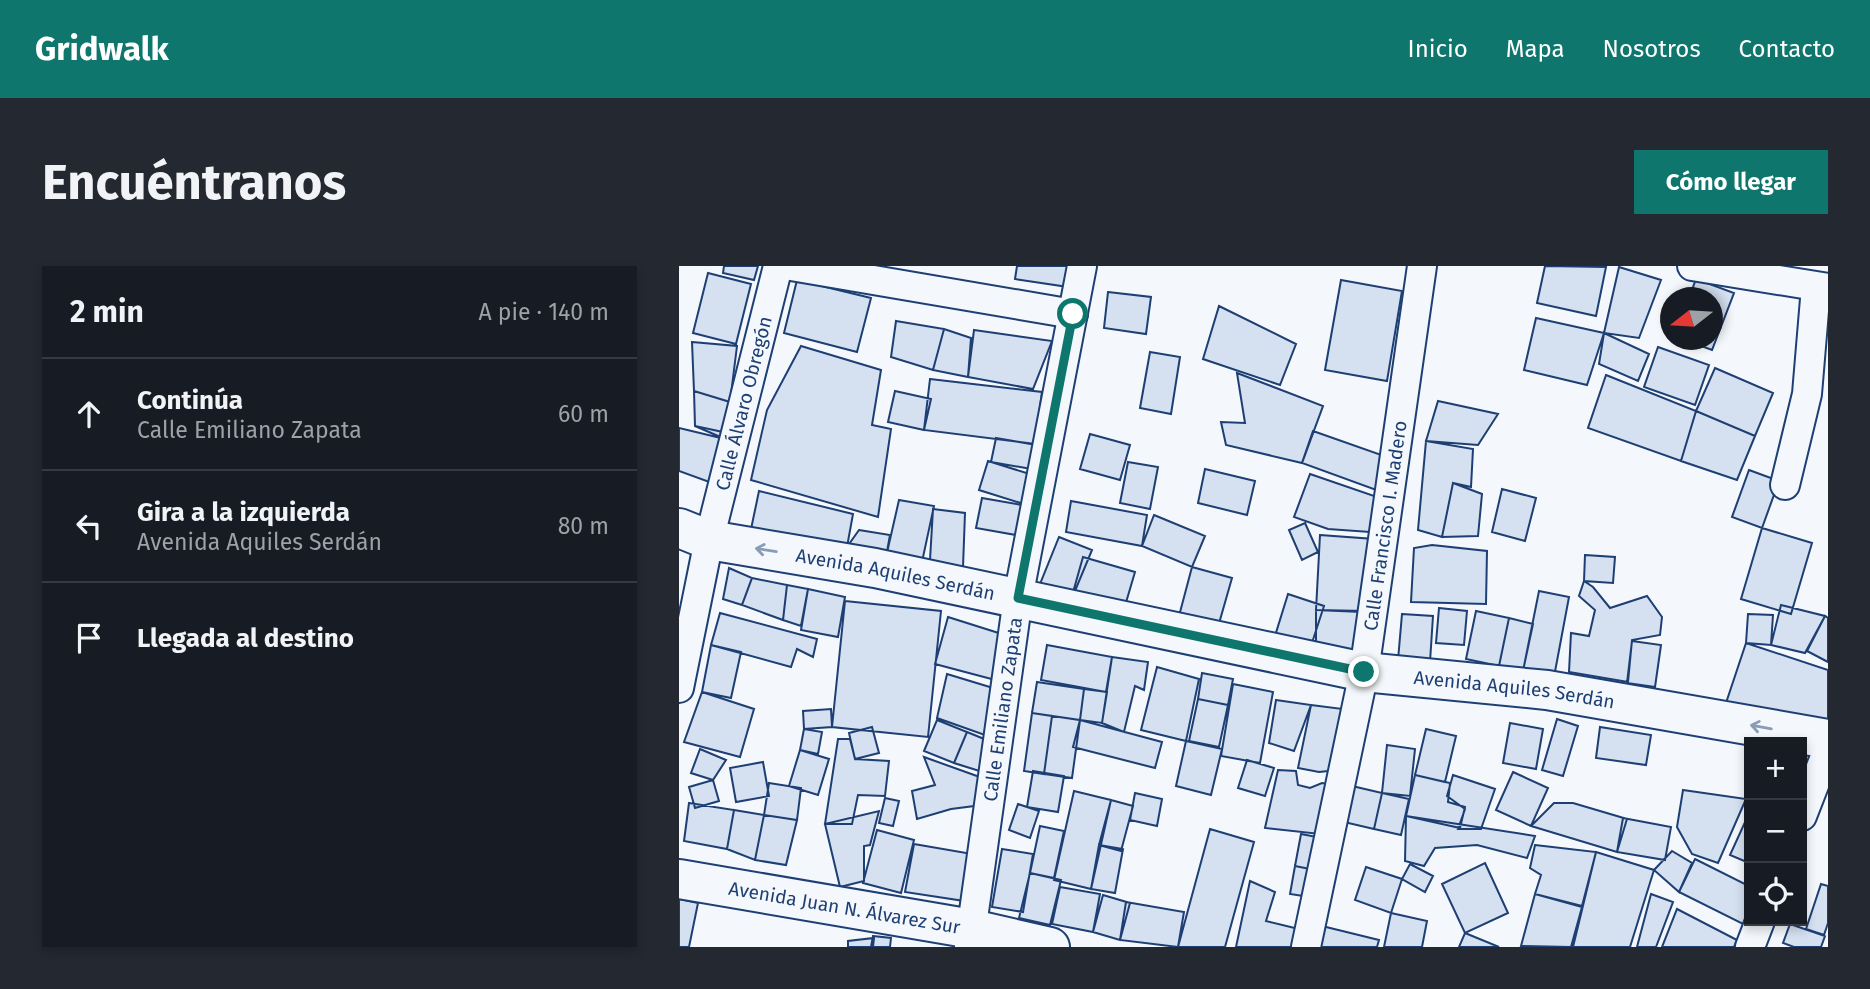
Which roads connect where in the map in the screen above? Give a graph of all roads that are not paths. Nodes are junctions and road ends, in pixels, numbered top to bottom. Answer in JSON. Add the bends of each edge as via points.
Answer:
{"nodes":[{"id":1,"x":778,"y":266,"type":"edge"},
{"id":2,"x":791,"y":266,"type":"edge"},
{"id":3,"x":1082,"y":266,"type":"edge"},
{"id":4,"x":1422,"y":266,"type":"edge"},
{"id":5,"x":1692,"y":266,"type":"edge"},
{"id":6,"x":1822,"y":288,"type":"edge"},
{"id":7,"x":1073,"y":314,"type":"junction"},
{"id":8,"x":1785,"y":485,"type":"dead end"},
{"id":9,"x":694,"y":534,"type":"edge"},
{"id":10,"x":1018,"y":598,"type":"junction"},
{"id":11,"x":1364,"y":672,"type":"junction"},
{"id":12,"x":679,"y":688,"type":"edge"},
{"id":13,"x":1828,"y":739,"type":"edge"},
{"id":14,"x":1828,"y":749,"type":"edge"},
{"id":15,"x":1807,"y":803,"type":"edge"},
{"id":16,"x":679,"y":879,"type":"edge"},
{"id":17,"x":1758,"y":926,"type":"edge"},
{"id":18,"x":971,"y":938,"type":"edge"},
{"id":19,"x":1050,"y":947,"type":"edge"},
{"id":20,"x":1306,"y":947,"type":"edge"},
{"id":21,"x":1750,"y":947,"type":"edge"}],
"edges":[{"from":1,"to":9,"type":"street","name":"Calle Álvaro Obregón"},
{"from":2,"to":7,"type":"street"},
{"from":3,"to":7,"type":"street","name":"Calle Emiliano Zapata"},
{"from":4,"to":11,"type":"street","name":"Calle Francisco I. Madero"},
{"from":5,"to":6,"type":"street"},
{"from":6,"to":8,"type":"street","via":[[1807,394]]},
{"from":7,"to":10,"type":"street","name":"Calle Emiliano Zapata"},
{"from":10,"to":9,"type":"main road","name":"Avenida Aquiles Serdán","one_way":true},
{"from":9,"to":12,"type":"street","name":"Calle Álvaro Obregón"},
{"from":10,"to":11,"type":"main road","name":"Avenida Aquiles Serdán"},
{"from":10,"to":18,"type":"street","name":"Calle Emiliano Zapata"},
{"from":13,"to":11,"type":"main road","name":"Avenida Aquiles Serdán","one_way":true,"via":[[1548,690]]},
{"from":11,"to":20,"type":"street","name":"Calle Francisco I. Madero"},
{"from":14,"to":15,"type":"street"},
{"from":16,"to":18,"type":"main road","name":"Avenida Juan N. Álvarez Sur"},
{"from":17,"to":21,"type":"street"},
{"from":18,"to":19,"type":"main road","name":"Avenida Juan N. Álvarez Sur"}]}
